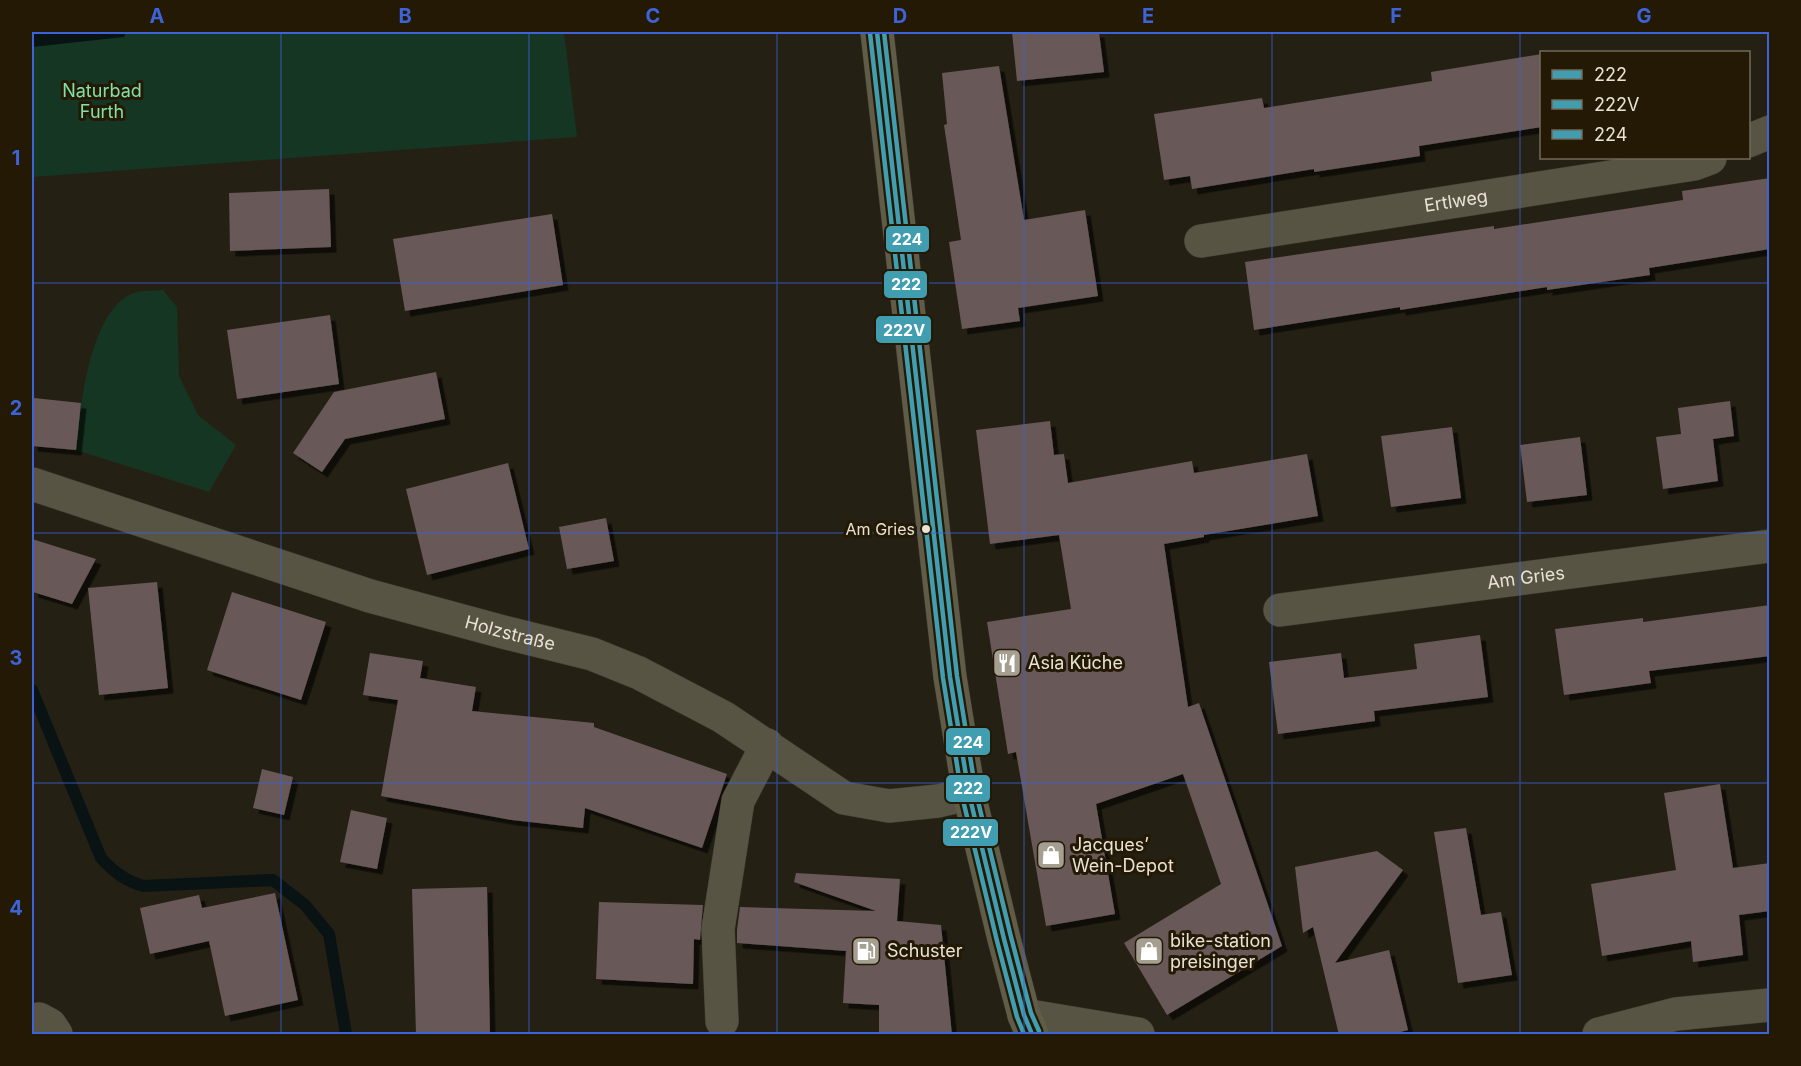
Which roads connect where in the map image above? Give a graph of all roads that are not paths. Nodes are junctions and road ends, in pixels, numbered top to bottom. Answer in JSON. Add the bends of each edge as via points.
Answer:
{"nodes":[{"id":1,"x":878,"y":32,"type":"edge"},
{"id":2,"x":1770,"y":132,"type":"edge"},
{"id":3,"x":1750,"y":141,"type":"edge"},
{"id":4,"x":1707,"y":159,"type":"edge"},
{"id":5,"x":1201,"y":241,"type":"dead end"},
{"id":6,"x":32,"y":484,"type":"edge"},
{"id":7,"x":1770,"y":546,"type":"edge"},
{"id":8,"x":1280,"y":610,"type":"dead end"},
{"id":9,"x":767,"y":745,"type":"junction"},
{"id":10,"x":969,"y":794,"type":"junction"},
{"id":11,"x":1770,"y":1005,"type":"edge"},
{"id":12,"x":32,"y":1020,"type":"edge"},
{"id":13,"x":722,"y":1021,"type":"dead end"},
{"id":14,"x":1028,"y":1025,"type":"edge"},
{"id":15,"x":56,"y":1035,"type":"edge"},
{"id":16,"x":1138,"y":1035,"type":"edge"},
{"id":17,"x":1599,"y":1035,"type":"edge"}],
"edges":[{"from":1,"to":10,"type":"main road","via":[[950,677]]},
{"from":2,"to":3,"type":"street"},
{"from":4,"to":5,"type":"street","name":"Ertlweg"},
{"from":6,"to":9,"type":"street","name":"Holzstraße","via":[[370,596],[592,654],[658,682]]},
{"from":7,"to":8,"type":"street","name":"Am Gries"},
{"from":9,"to":10,"type":"street","name":"Holzstraße","via":[[844,798],[889,806]]},
{"from":9,"to":13,"type":"street","via":[[738,801],[718,929]]},
{"from":10,"to":14,"type":"main road"},
{"from":11,"to":17,"type":"street","via":[[1676,1014]]},
{"from":12,"to":15,"type":"street","via":[[50,1025]]},
{"from":14,"to":16,"type":"street"}]}
